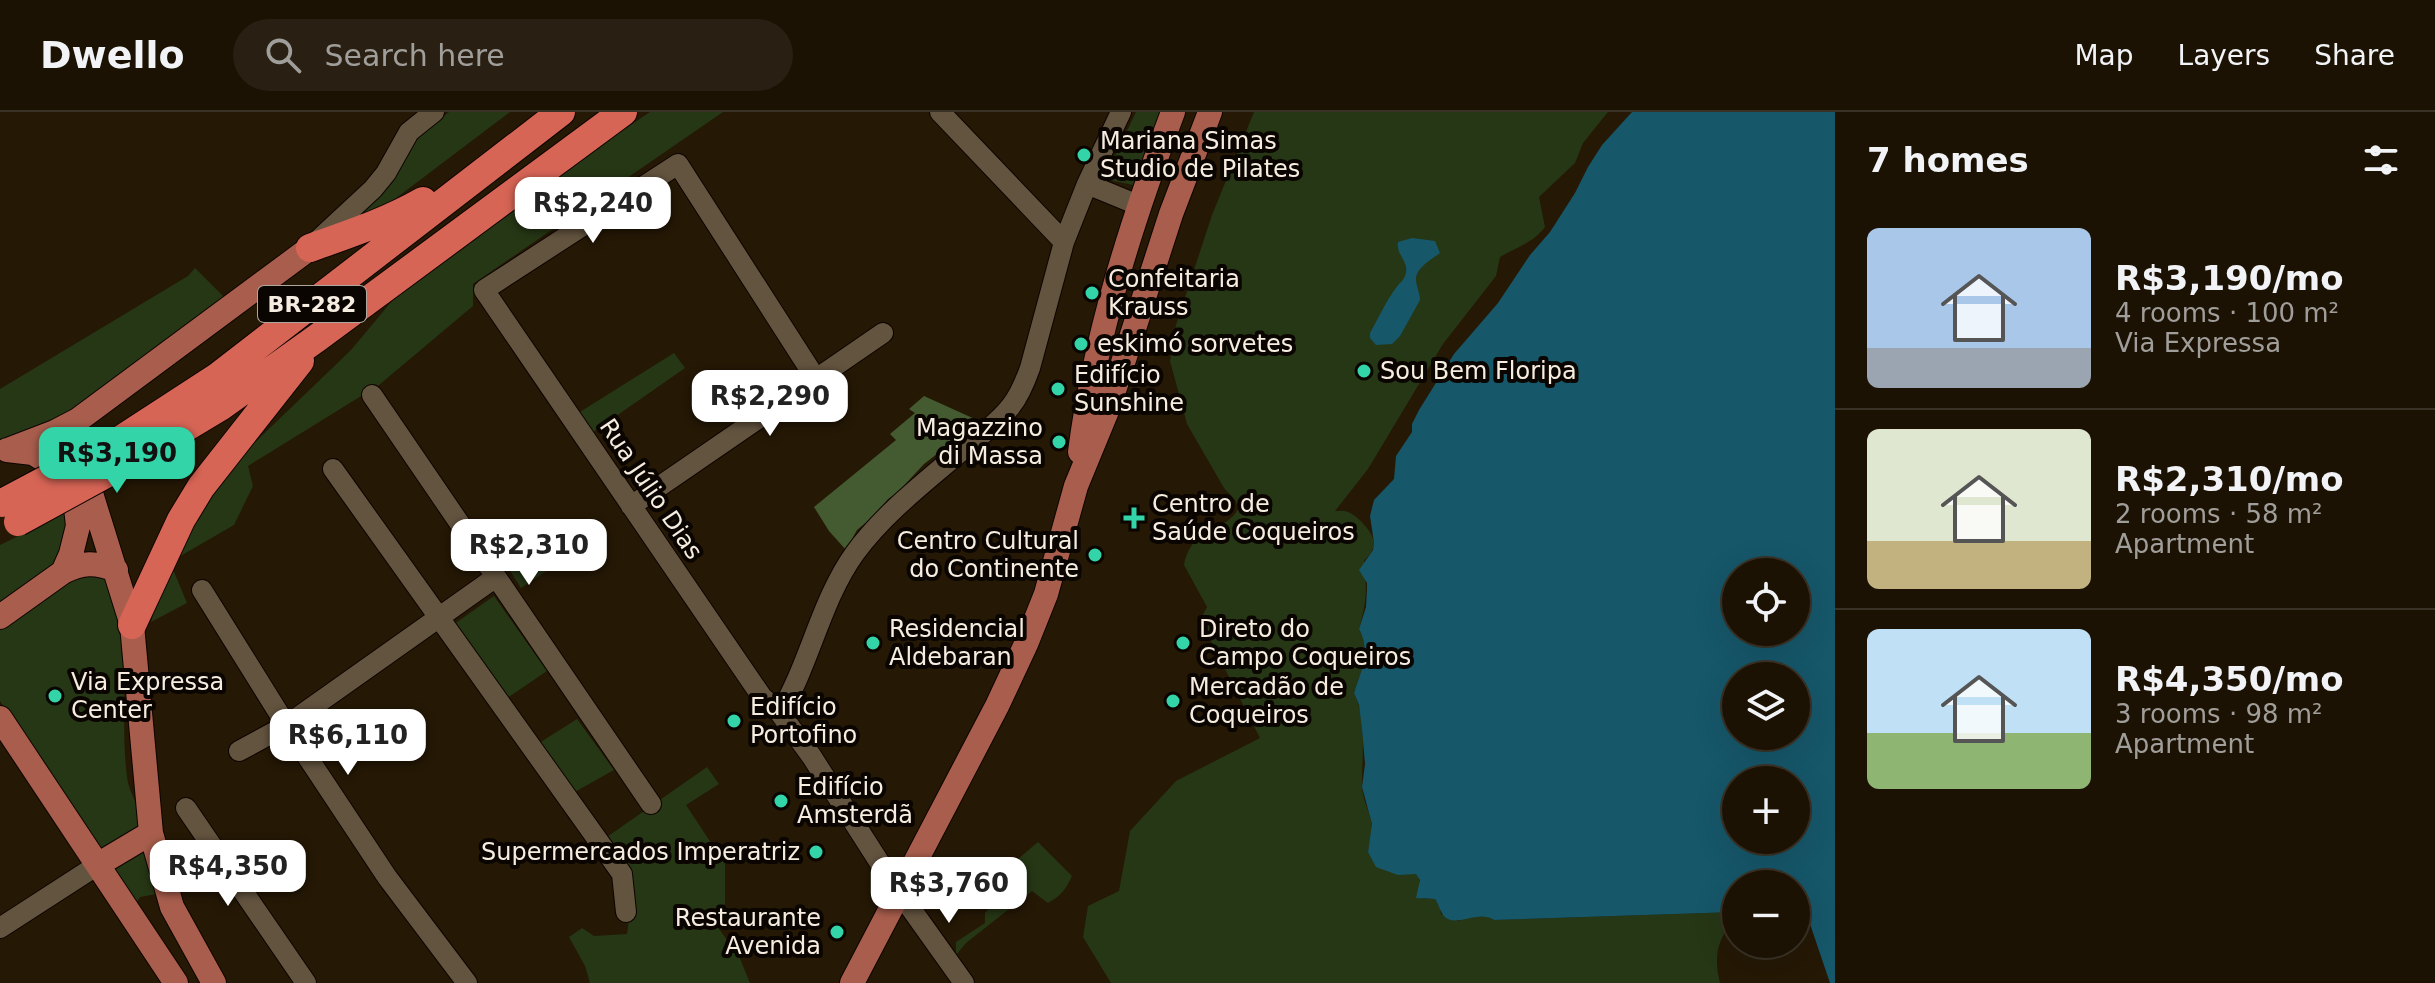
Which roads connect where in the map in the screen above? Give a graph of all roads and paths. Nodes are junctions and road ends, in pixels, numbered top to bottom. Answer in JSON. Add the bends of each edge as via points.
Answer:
{"nodes":[{"id":1,"x":434,"y":112,"type":"edge"},
{"id":2,"x":561,"y":112,"type":"edge"},
{"id":3,"x":623,"y":112,"type":"edge"},
{"id":4,"x":940,"y":112,"type":"edge"},
{"id":5,"x":1121,"y":112,"type":"edge"},
{"id":6,"x":1173,"y":112,"type":"edge"},
{"id":7,"x":1200,"y":115,"type":"edge"},
{"id":8,"x":501,"y":158,"type":"junction"},
{"id":9,"x":1087,"y":184,"type":"junction"},
{"id":10,"x":1138,"y":205,"type":"junction"},
{"id":11,"x":1064,"y":242,"type":"junction"},
{"id":12,"x":310,"y":248,"type":"junction"},
{"id":13,"x":883,"y":333,"type":"dead end"},
{"id":14,"x":317,"y":338,"type":"junction"},
{"id":15,"x":816,"y":379,"type":"junction"},
{"id":16,"x":372,"y":395,"type":"dead end"},
{"id":17,"x":78,"y":420,"type":"junction"},
{"id":18,"x":126,"y":450,"type":"junction"},
{"id":19,"x":4,"y":451,"type":"edge"},
{"id":20,"x":333,"y":469,"type":"dead end"},
{"id":21,"x":1076,"y":486,"type":"junction"},
{"id":22,"x":631,"y":506,"type":"junction"},
{"id":23,"x":5,"y":515,"type":"edge"},
{"id":24,"x":116,"y":570,"type":"junction"},
{"id":25,"x":63,"y":572,"type":"junction"},
{"id":26,"x":496,"y":577,"type":"junction"},
{"id":27,"x":202,"y":590,"type":"dead end"},
{"id":28,"x":0,"y":617,"type":"edge"},
{"id":29,"x":438,"y":617,"type":"junction"},
{"id":30,"x":132,"y":625,"type":"junction"},
{"id":31,"x":780,"y":713,"type":"junction"},
{"id":32,"x":0,"y":718,"type":"edge"},
{"id":33,"x":287,"y":725,"type":"junction"},
{"id":34,"x":239,"y":751,"type":"dead end"},
{"id":35,"x":651,"y":804,"type":"dead end"},
{"id":36,"x":186,"y":808,"type":"dead end"},
{"id":37,"x":151,"y":833,"type":"junction"},
{"id":38,"x":99,"y":864,"type":"junction"},
{"id":39,"x":898,"y":892,"type":"junction"},
{"id":40,"x":172,"y":907,"type":"junction"},
{"id":41,"x":626,"y":912,"type":"dead end"},
{"id":42,"x":0,"y":928,"type":"edge"},
{"id":43,"x":143,"y":930,"type":"junction"},
{"id":44,"x":176,"y":983,"type":"edge"},
{"id":45,"x":214,"y":983,"type":"edge"},
{"id":46,"x":306,"y":983,"type":"edge"},
{"id":47,"x":467,"y":983,"type":"edge"},
{"id":48,"x":852,"y":983,"type":"edge"},
{"id":49,"x":964,"y":983,"type":"edge"}],
"edges":[{"from":1,"to":12,"type":"street","via":[[409,132],[373,189]]},
{"from":2,"to":8,"type":"highway","number":"BR-282"},
{"from":3,"to":14,"type":"highway","number":"BR-282"},
{"from":4,"to":11,"type":"street"},
{"from":5,"to":9,"type":"street"},
{"from":6,"to":10,"type":"main road"},
{"from":7,"to":21,"type":"main road","via":[[1109,406]]},
{"from":8,"to":12,"type":"highway","via":[[395,217]]},
{"from":8,"to":18,"type":"highway","number":"BR-282"},
{"from":9,"to":10,"type":"street"},
{"from":9,"to":11,"type":"street"},
{"from":10,"to":21,"type":"main road","via":[[1089,397]]},
{"from":11,"to":31,"type":"street","via":[[1023,387],[1010,408],[883,521],[855,553]]},
{"from":12,"to":17,"type":"main road"},
{"from":13,"to":15,"type":"street"},
{"from":14,"to":18,"type":"highway","number":"BR-282","via":[[220,407]]},
{"from":14,"to":30,"type":"highway","via":[[201,487]]},
{"from":15,"to":22,"type":"street"},
{"from":15,"to":22,"type":"street","name":"Rua Júlio Dias","via":[[678,164],[484,290]]},
{"from":16,"to":26,"type":"street"},
{"from":17,"to":19,"type":"main road"},
{"from":17,"to":24,"type":"main road","via":[[71,449],[85,474]]},
{"from":18,"to":23,"type":"highway","number":"BR-282","bridge":true},
{"from":19,"to":25,"type":"main road","via":[[33,453],[51,464],[76,508],[76,538]]},
{"from":20,"to":29,"type":"street"},
{"from":21,"to":39,"type":"main road","via":[[1026,644]]},
{"from":22,"to":31,"type":"street","name":"Rua Júlio Dias","via":[[762,697]]},
{"from":24,"to":25,"type":"main road","via":[[89,563]]},
{"from":24,"to":30,"type":"main road"},
{"from":25,"to":28,"type":"main road"},
{"from":26,"to":29,"type":"street"},
{"from":26,"to":35,"type":"street"},
{"from":27,"to":33,"type":"street"},
{"from":29,"to":33,"type":"street"},
{"from":29,"to":41,"type":"street","via":[[622,874]]},
{"from":30,"to":37,"type":"main road"},
{"from":31,"to":39,"type":"street","name":"Rua Júlio Dias"},
{"from":32,"to":38,"type":"main road"},
{"from":33,"to":34,"type":"street"},
{"from":33,"to":47,"type":"street","via":[[387,877]]},
{"from":36,"to":46,"type":"street"},
{"from":37,"to":38,"type":"main road"},
{"from":37,"to":40,"type":"main road"},
{"from":38,"to":42,"type":"street"},
{"from":38,"to":43,"type":"main road"},
{"from":39,"to":48,"type":"main road"},
{"from":39,"to":49,"type":"street","name":"Rua Júlio Dias"},
{"from":40,"to":43,"type":"main road","via":[[150,909]]},
{"from":40,"to":45,"type":"main road"},
{"from":43,"to":44,"type":"main road"}]}
